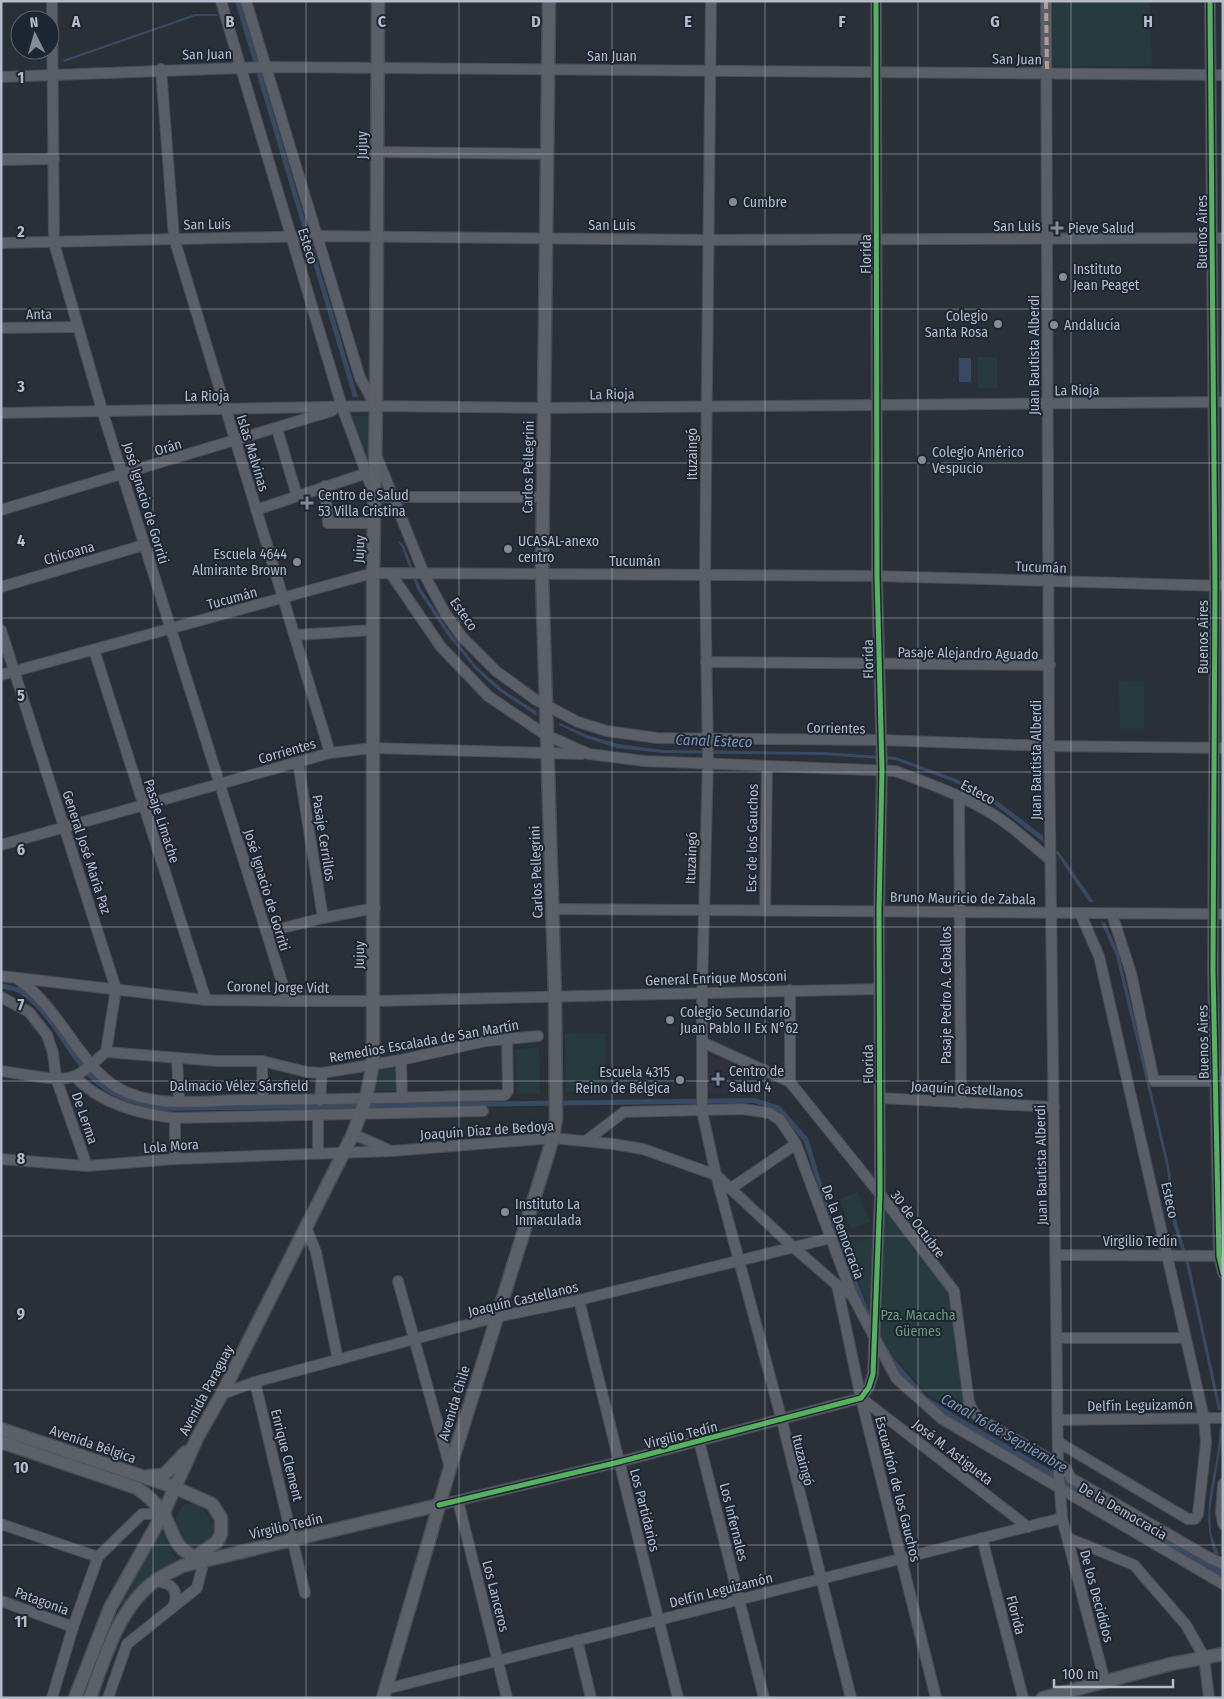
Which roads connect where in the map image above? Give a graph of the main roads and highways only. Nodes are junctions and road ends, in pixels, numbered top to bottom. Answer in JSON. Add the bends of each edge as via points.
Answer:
{"nodes":[{"id":1,"x":378,"y":1,"type":"edge"},
{"id":2,"x":548,"y":1,"type":"edge"},
{"id":3,"x":366,"y":1098,"type":"joint"},
{"id":4,"x":556,"y":1118,"type":"joint"},
{"id":5,"x":1,"y":1429,"type":"edge"},
{"id":6,"x":198,"y":1436,"type":"junction"},
{"id":7,"x":1,"y":1442,"type":"edge"},
{"id":8,"x":141,"y":1476,"type":"junction"},
{"id":9,"x":174,"y":1487,"type":"junction"},
{"id":10,"x":439,"y":1505,"type":"junction"},
{"id":11,"x":163,"y":1514,"type":"junction"},
{"id":12,"x":200,"y":1559,"type":"junction"},
{"id":13,"x":1223,"y":1654,"type":"edge"},
{"id":14,"x":384,"y":1693,"type":"edge"},
{"id":15,"x":76,"y":1698,"type":"edge"},
{"id":16,"x":90,"y":1698,"type":"edge"},
{"id":17,"x":1043,"y":1698,"type":"edge"}],
"edges":[{"from":1,"to":3,"type":"main road","name":"Jujuy","via":[[373,573],[374,1001],[373,1064]]},
{"from":2,"to":4,"type":"main road","name":"Carlos Pellegrini","via":[[542,575]]},
{"from":3,"to":6,"type":"main road","name":"Avenida Paraguay","via":[[354,1134]]},
{"from":4,"to":10,"type":"main road","name":"Avenida Chile"},
{"from":5,"to":8,"type":"main road","name":"Avenida Bélgica"},
{"from":6,"to":8,"type":"main road","via":[[164,1475]]},
{"from":6,"to":9,"type":"main road","name":"Avenida Paraguay"},
{"from":7,"to":11,"type":"main road","name":"Avenida Bélgica","via":[[137,1488]]},
{"from":8,"to":9,"type":"main road","name":"Avenida Bélgica"},
{"from":9,"to":11,"type":"main road","name":"Avenida Paraguay"},
{"from":9,"to":12,"type":"main road","via":[[212,1504],[222,1518],[223,1526],[217,1542]]},
{"from":10,"to":12,"type":"main road","name":"Virgilio Tedín"},
{"from":10,"to":14,"type":"main road","name":"Avenida Chile"},
{"from":11,"to":12,"type":"main road","via":[[177,1545],[186,1554]]},
{"from":11,"to":15,"type":"main road","name":"Avenida Paraguay","via":[[110,1608]]},
{"from":12,"to":16,"type":"main road","via":[[155,1581],[129,1609],[110,1646]]},
{"from":13,"to":17,"type":"main road"}]}
